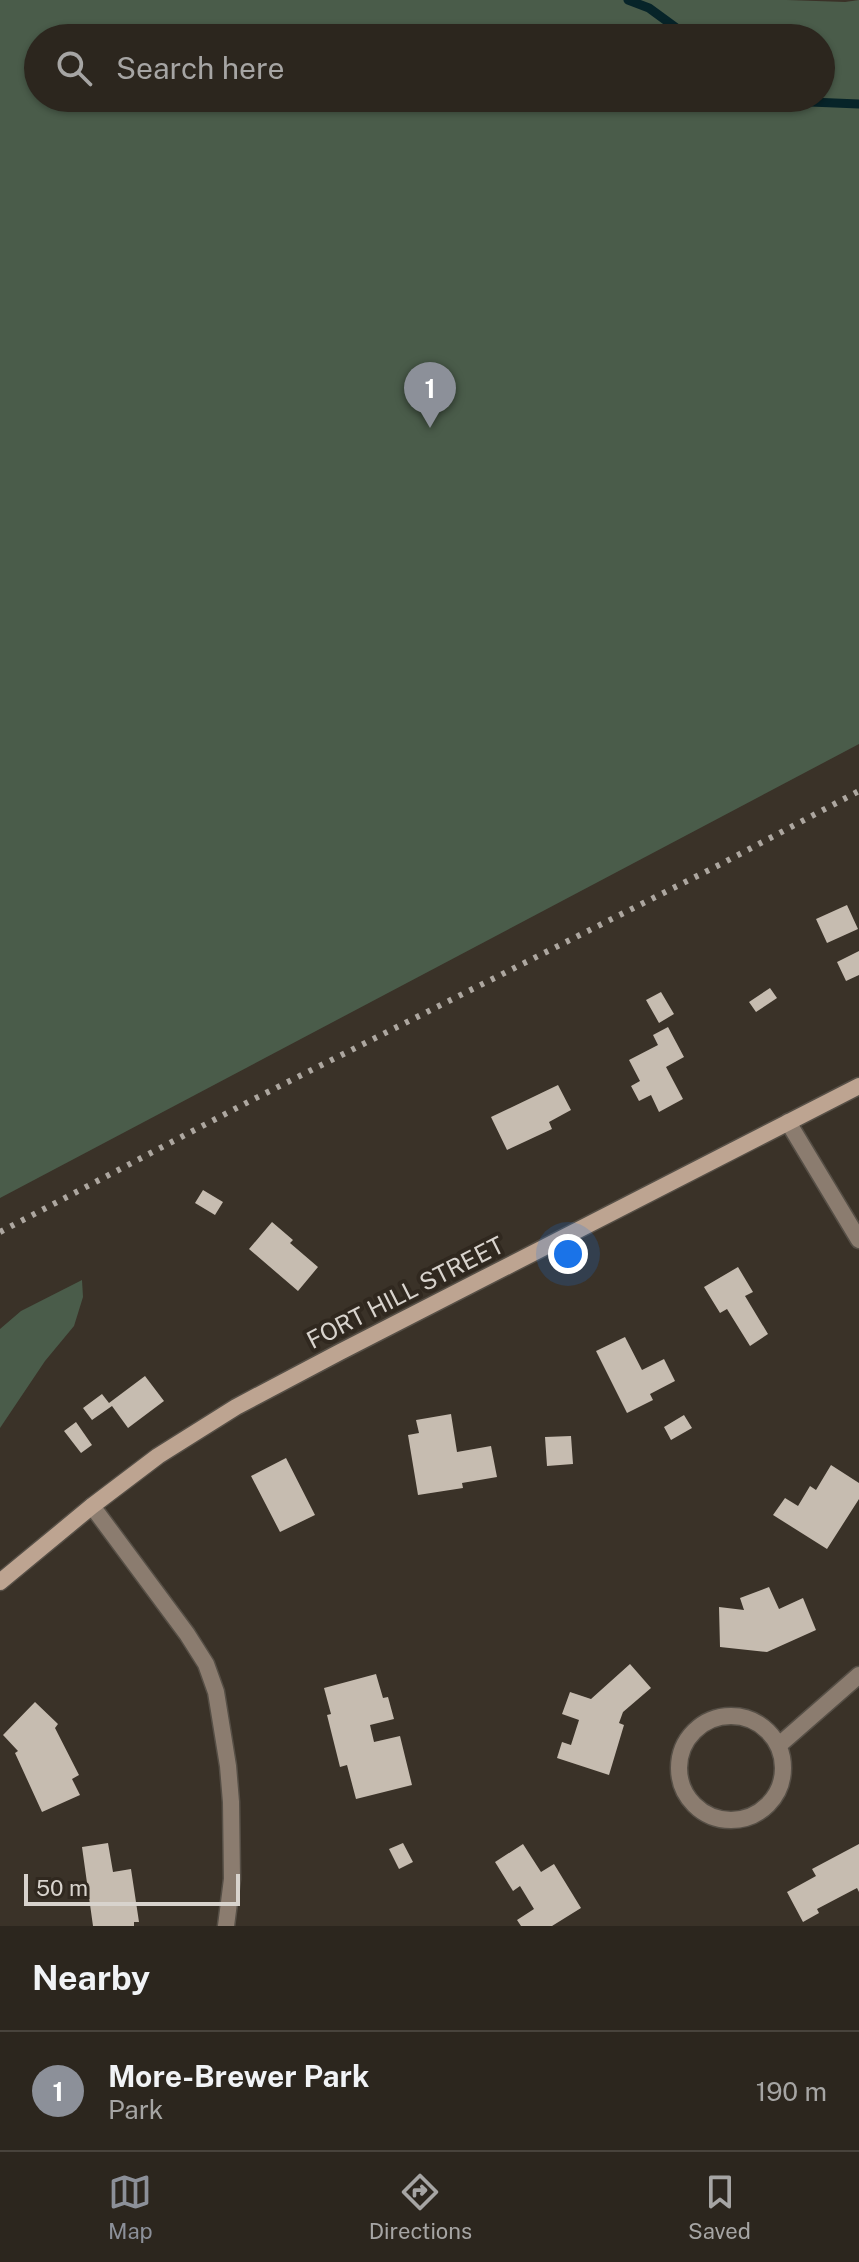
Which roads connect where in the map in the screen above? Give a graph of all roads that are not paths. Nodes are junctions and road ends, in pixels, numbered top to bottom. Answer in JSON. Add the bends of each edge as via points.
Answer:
{"nodes":[{"id":1,"x":859,"y":1086,"type":"edge"},
{"id":2,"x":788,"y":1122,"type":"junction"},
{"id":3,"x":859,"y":1240,"type":"edge"},
{"id":4,"x":92,"y":1506,"type":"junction"},
{"id":5,"x":0,"y":1582,"type":"edge"},
{"id":6,"x":859,"y":1675,"type":"edge"},
{"id":7,"x":778,"y":1746,"type":"junction"},
{"id":8,"x":226,"y":1926,"type":"edge"}],
"edges":[{"from":1,"to":2,"type":"main road","name":"FORT HILL STREET"},
{"from":2,"to":3,"type":"street"},
{"from":2,"to":4,"type":"main road","name":"FORT HILL STREET","via":[[236,1407]]},
{"from":4,"to":5,"type":"main road","name":"FORT HILL STREET"},
{"from":4,"to":8,"type":"street","via":[[187,1634],[216,1692],[231,1802],[232,1879]]},
{"from":6,"to":7,"type":"street"},
{"from":7,"to":7,"type":"street","via":[[782,1779],[776,1794],[751,1817],[717,1819],[689,1801],[678,1768],[681,1751],[703,1724],[737,1716],[768,1731]]}]}
